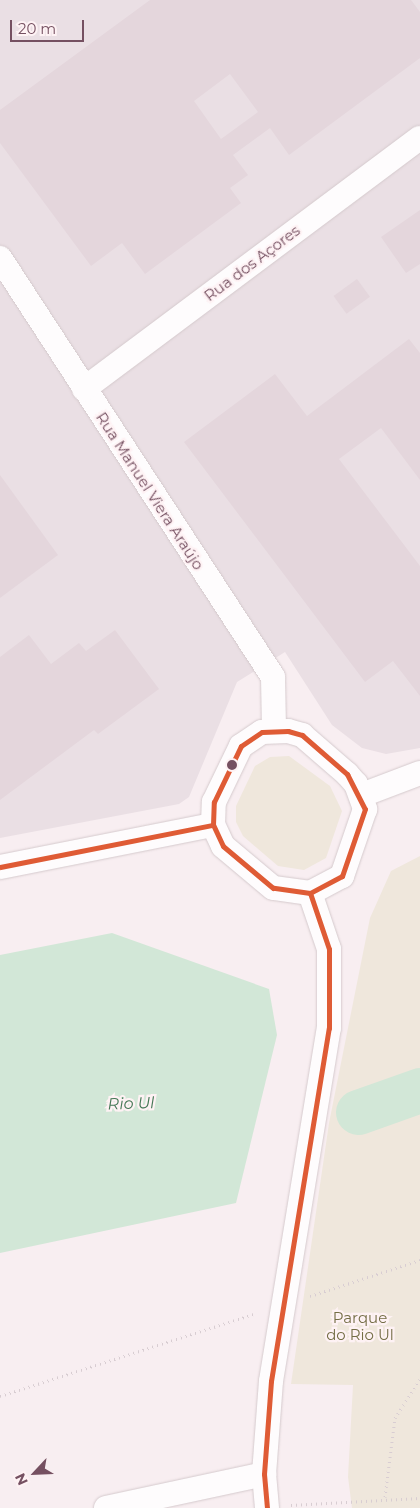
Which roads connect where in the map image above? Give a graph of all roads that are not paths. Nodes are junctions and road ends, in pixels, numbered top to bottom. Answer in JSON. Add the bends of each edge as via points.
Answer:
{"nodes":[{"id":1,"x":420,"y":138,"type":"edge"},
{"id":2,"x":0,"y":258,"type":"edge"},
{"id":3,"x":84,"y":389,"type":"junction"},
{"id":4,"x":274,"y":730,"type":"junction"},
{"id":5,"x":420,"y":772,"type":"edge"},
{"id":6,"x":362,"y":795,"type":"junction"},
{"id":7,"x":213,"y":825,"type":"junction"},
{"id":8,"x":0,"y":867,"type":"edge"},
{"id":9,"x":310,"y":893,"type":"junction"},
{"id":10,"x":264,"y":1474,"type":"junction"},
{"id":11,"x":274,"y":1507,"type":"edge"},
{"id":12,"x":106,"y":1508,"type":"edge"}],
"edges":[{"from":1,"to":3,"type":"street","name":"Rua dos Açores"},
{"from":2,"to":3,"type":"street","name":"Rua Manuel Viera Araújo"},
{"from":3,"to":4,"type":"street","name":"Rua Manuel Viera Araújo","via":[[273,677]]},
{"from":4,"to":6,"type":"street","via":[[302,735],[347,774]]},
{"from":4,"to":7,"type":"street","via":[[251,737],[241,746],[214,802]]},
{"from":5,"to":6,"type":"street"},
{"from":6,"to":9,"type":"street","via":[[363,823],[342,876]]},
{"from":7,"to":8,"type":"street"},
{"from":7,"to":9,"type":"street","via":[[223,846],[273,888]]},
{"from":9,"to":10,"type":"street","via":[[329,949],[329,1028],[270,1380]]},
{"from":10,"to":11,"type":"street"},
{"from":10,"to":12,"type":"street"}]}
